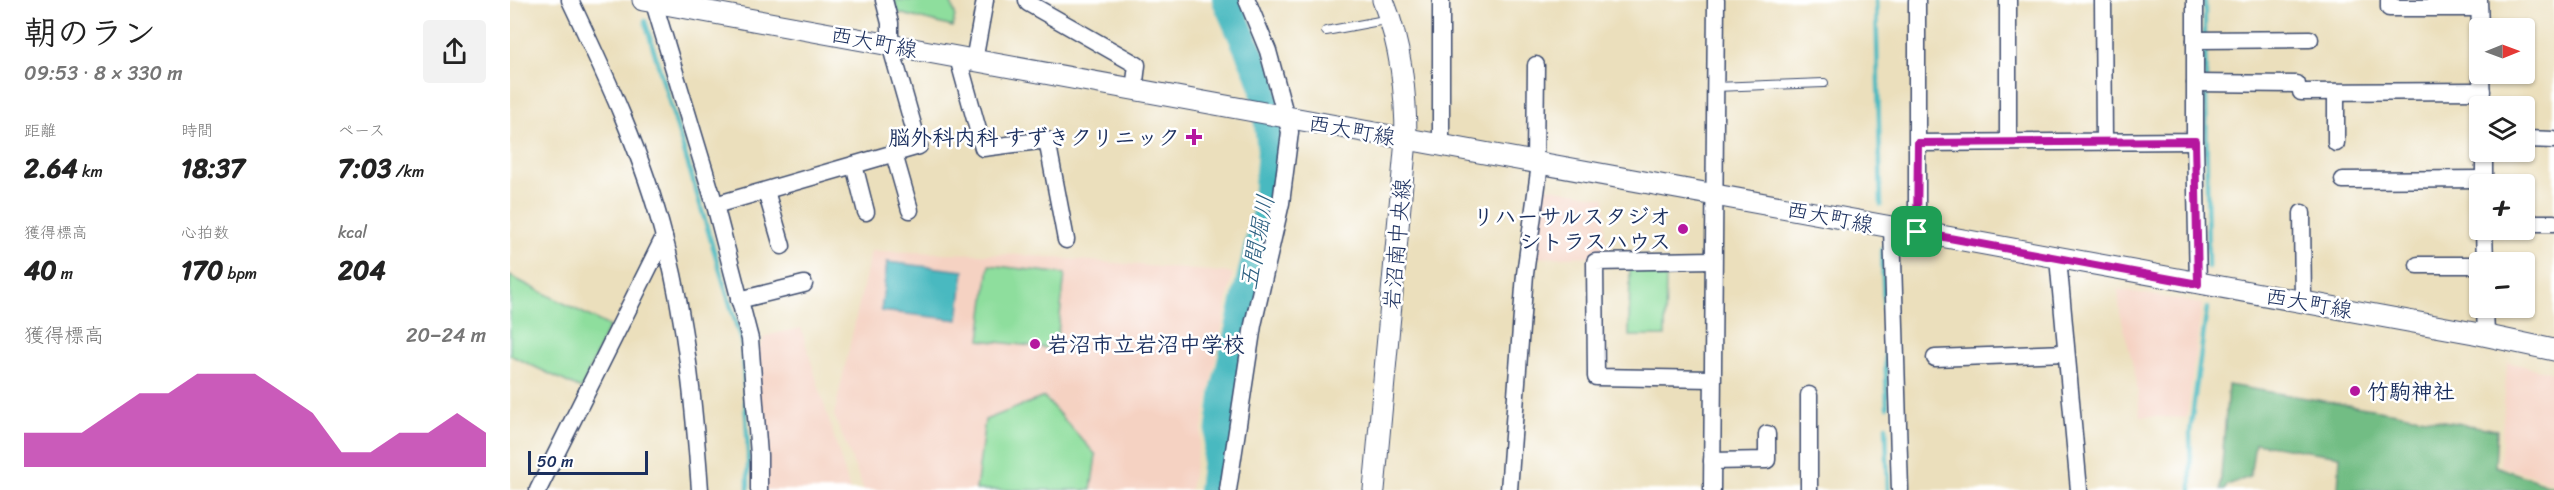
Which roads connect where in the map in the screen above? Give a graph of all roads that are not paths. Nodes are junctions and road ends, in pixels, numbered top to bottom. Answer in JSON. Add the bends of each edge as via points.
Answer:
{"nodes":[{"id":1,"x":570,"y":0,"type":"edge"},
{"id":2,"x":884,"y":0,"type":"edge"},
{"id":3,"x":985,"y":0,"type":"edge"},
{"id":4,"x":1027,"y":0,"type":"edge"},
{"id":5,"x":1247,"y":0,"type":"edge"},
{"id":6,"x":1442,"y":0,"type":"edge"},
{"id":7,"x":1716,"y":0,"type":"edge"},
{"id":8,"x":1917,"y":0,"type":"edge"},
{"id":9,"x":2008,"y":0,"type":"edge"},
{"id":10,"x":2103,"y":0,"type":"edge"},
{"id":11,"x":2195,"y":0,"type":"edge"},
{"id":12,"x":2389,"y":0,"type":"edge"},
{"id":13,"x":650,"y":1,"type":"edge"},
{"id":14,"x":2479,"y":4,"type":"edge"},
{"id":15,"x":1387,"y":9,"type":"edge"},
{"id":16,"x":1326,"y":31,"type":"dead end"},
{"id":17,"x":2204,"y":39,"type":"junction"},
{"id":18,"x":2310,"y":39,"type":"dead end"},
{"id":19,"x":890,"y":44,"type":"junction"},
{"id":20,"x":966,"y":60,"type":"junction"},
{"id":21,"x":1536,"y":65,"type":"dead end"},
{"id":22,"x":1824,"y":83,"type":"dead end"},
{"id":23,"x":2203,"y":83,"type":"junction"},
{"id":24,"x":1715,"y":87,"type":"junction"},
{"id":25,"x":1134,"y":90,"type":"junction"},
{"id":26,"x":2336,"y":92,"type":"junction"},
{"id":27,"x":2469,"y":98,"type":"edge"},
{"id":28,"x":1286,"y":118,"type":"junction"},
{"id":29,"x":2535,"y":139,"type":"edge"},
{"id":30,"x":1406,"y":140,"type":"junction"},
{"id":31,"x":2554,"y":140,"type":"edge"},
{"id":32,"x":2195,"y":141,"type":"junction"},
{"id":33,"x":2008,"y":142,"type":"junction"},
{"id":34,"x":2104,"y":142,"type":"junction"},
{"id":35,"x":1918,"y":143,"type":"junction"},
{"id":36,"x":2336,"y":143,"type":"dead end"},
{"id":37,"x":1441,"y":146,"type":"junction"},
{"id":38,"x":894,"y":154,"type":"junction"},
{"id":39,"x":1537,"y":164,"type":"junction"},
{"id":40,"x":854,"y":165,"type":"junction"},
{"id":41,"x":2343,"y":180,"type":"dead end"},
{"id":42,"x":2469,"y":182,"type":"edge"},
{"id":43,"x":766,"y":190,"type":"junction"},
{"id":44,"x":1714,"y":195,"type":"junction"},
{"id":45,"x":715,"y":206,"type":"junction"},
{"id":46,"x":910,"y":210,"type":"dead end"},
{"id":47,"x":866,"y":212,"type":"dead end"},
{"id":48,"x":2302,"y":213,"type":"dead end"},
{"id":49,"x":2535,"y":223,"type":"edge"},
{"id":50,"x":2554,"y":223,"type":"edge"},
{"id":51,"x":1892,"y":228,"type":"junction"},
{"id":52,"x":1917,"y":232,"type":"junction"},
{"id":53,"x":664,"y":237,"type":"junction"},
{"id":54,"x":1066,"y":240,"type":"dead end"},
{"id":55,"x":782,"y":246,"type":"dead end"},
{"id":56,"x":2058,"y":258,"type":"junction"},
{"id":57,"x":1713,"y":260,"type":"junction"},
{"id":58,"x":2418,"y":265,"type":"dead end"},
{"id":59,"x":2469,"y":265,"type":"edge"},
{"id":60,"x":804,"y":284,"type":"dead end"},
{"id":61,"x":2198,"y":284,"type":"junction"},
{"id":62,"x":740,"y":300,"type":"junction"},
{"id":63,"x":2303,"y":303,"type":"junction"},
{"id":64,"x":2485,"y":318,"type":"edge"},
{"id":65,"x":2486,"y":335,"type":"junction"},
{"id":66,"x":2554,"y":350,"type":"edge"},
{"id":67,"x":2066,"y":353,"type":"junction"},
{"id":68,"x":1935,"y":358,"type":"dead end"},
{"id":69,"x":1712,"y":379,"type":"junction"},
{"id":70,"x":1809,"y":395,"type":"dead end"},
{"id":71,"x":1767,"y":434,"type":"dead end"},
{"id":72,"x":1712,"y":461,"type":"junction"},
{"id":73,"x":538,"y":490,"type":"edge"},
{"id":74,"x":700,"y":490,"type":"edge"},
{"id":75,"x":759,"y":490,"type":"edge"},
{"id":76,"x":1228,"y":490,"type":"edge"},
{"id":77,"x":1374,"y":490,"type":"edge"},
{"id":78,"x":1509,"y":490,"type":"edge"},
{"id":79,"x":1712,"y":490,"type":"edge"},
{"id":80,"x":1809,"y":490,"type":"edge"},
{"id":81,"x":1900,"y":490,"type":"edge"},
{"id":82,"x":2079,"y":490,"type":"edge"}],
"edges":[{"from":1,"to":53,"type":"street","via":[[633,142]]},
{"from":2,"to":19,"type":"street"},
{"from":3,"to":20,"type":"street"},
{"from":4,"to":25,"type":"street","via":[[1137,65]]},
{"from":5,"to":28,"type":"street","via":[[1268,51]]},
{"from":6,"to":37,"type":"street"},
{"from":7,"to":24,"type":"street"},
{"from":8,"to":35,"type":"street"},
{"from":9,"to":33,"type":"street"},
{"from":10,"to":34,"type":"street"},
{"from":11,"to":17,"type":"street"},
{"from":12,"to":14,"type":"street","via":[[2389,8]]},
{"from":13,"to":19,"type":"street","name":"西大町線"},
{"from":13,"to":45,"type":"street"},
{"from":15,"to":16,"type":"lane"},
{"from":15,"to":30,"type":"street","name":"岩沼南中央線","via":[[1402,66]]},
{"from":17,"to":18,"type":"street"},
{"from":17,"to":23,"type":"street"},
{"from":19,"to":20,"type":"street","name":"西大町線"},
{"from":19,"to":38,"type":"street","via":[[919,146]]},
{"from":20,"to":25,"type":"street","name":"西大町線"},
{"from":20,"to":54,"type":"street","via":[[983,148],[1047,140]]},
{"from":21,"to":39,"type":"street"},
{"from":22,"to":24,"type":"lane"},
{"from":23,"to":26,"type":"street"},
{"from":23,"to":32,"type":"street"},
{"from":24,"to":44,"type":"street"},
{"from":25,"to":28,"type":"street","name":"西大町線"},
{"from":26,"to":27,"type":"street"},
{"from":26,"to":36,"type":"street"},
{"from":28,"to":30,"type":"street","name":"西大町線"},
{"from":28,"to":76,"type":"street","via":[[1290,132],[1288,159],[1253,325]]},
{"from":29,"to":31,"type":"street"},
{"from":30,"to":37,"type":"street","name":"西大町線"},
{"from":30,"to":77,"type":"street","name":"岩沼南中央線"},
{"from":32,"to":34,"type":"street"},
{"from":32,"to":61,"type":"street"},
{"from":33,"to":34,"type":"street"},
{"from":33,"to":35,"type":"street"},
{"from":35,"to":52,"type":"street"},
{"from":37,"to":39,"type":"street","name":"西大町線"},
{"from":38,"to":40,"type":"street"},
{"from":38,"to":46,"type":"street"},
{"from":39,"to":44,"type":"street","name":"西大町線"},
{"from":39,"to":78,"type":"street"},
{"from":40,"to":43,"type":"street"},
{"from":40,"to":47,"type":"street"},
{"from":41,"to":42,"type":"street"},
{"from":43,"to":45,"type":"street"},
{"from":43,"to":55,"type":"street"},
{"from":44,"to":51,"type":"street","name":"西大町線"},
{"from":44,"to":57,"type":"street"},
{"from":45,"to":62,"type":"street"},
{"from":48,"to":63,"type":"street"},
{"from":49,"to":50,"type":"street"},
{"from":51,"to":52,"type":"street","name":"西大町線"},
{"from":51,"to":81,"type":"street"},
{"from":52,"to":56,"type":"street","name":"西大町線"},
{"from":53,"to":73,"type":"street"},
{"from":53,"to":74,"type":"street","via":[[688,362]]},
{"from":56,"to":61,"type":"street","name":"西大町線"},
{"from":56,"to":67,"type":"street"},
{"from":57,"to":69,"type":"street"},
{"from":57,"to":69,"type":"street","via":[[1595,262],[1596,376]]},
{"from":58,"to":59,"type":"street"},
{"from":60,"to":62,"type":"street"},
{"from":61,"to":63,"type":"street","name":"西大町線"},
{"from":62,"to":75,"type":"street","via":[[750,339]]},
{"from":63,"to":65,"type":"street","name":"西大町線"},
{"from":64,"to":65,"type":"street"},
{"from":65,"to":66,"type":"street","name":"西大町線"},
{"from":67,"to":68,"type":"street"},
{"from":67,"to":82,"type":"street"},
{"from":69,"to":72,"type":"street"},
{"from":70,"to":80,"type":"street"},
{"from":71,"to":72,"type":"street","via":[[1767,460]]},
{"from":72,"to":79,"type":"street"}]}
